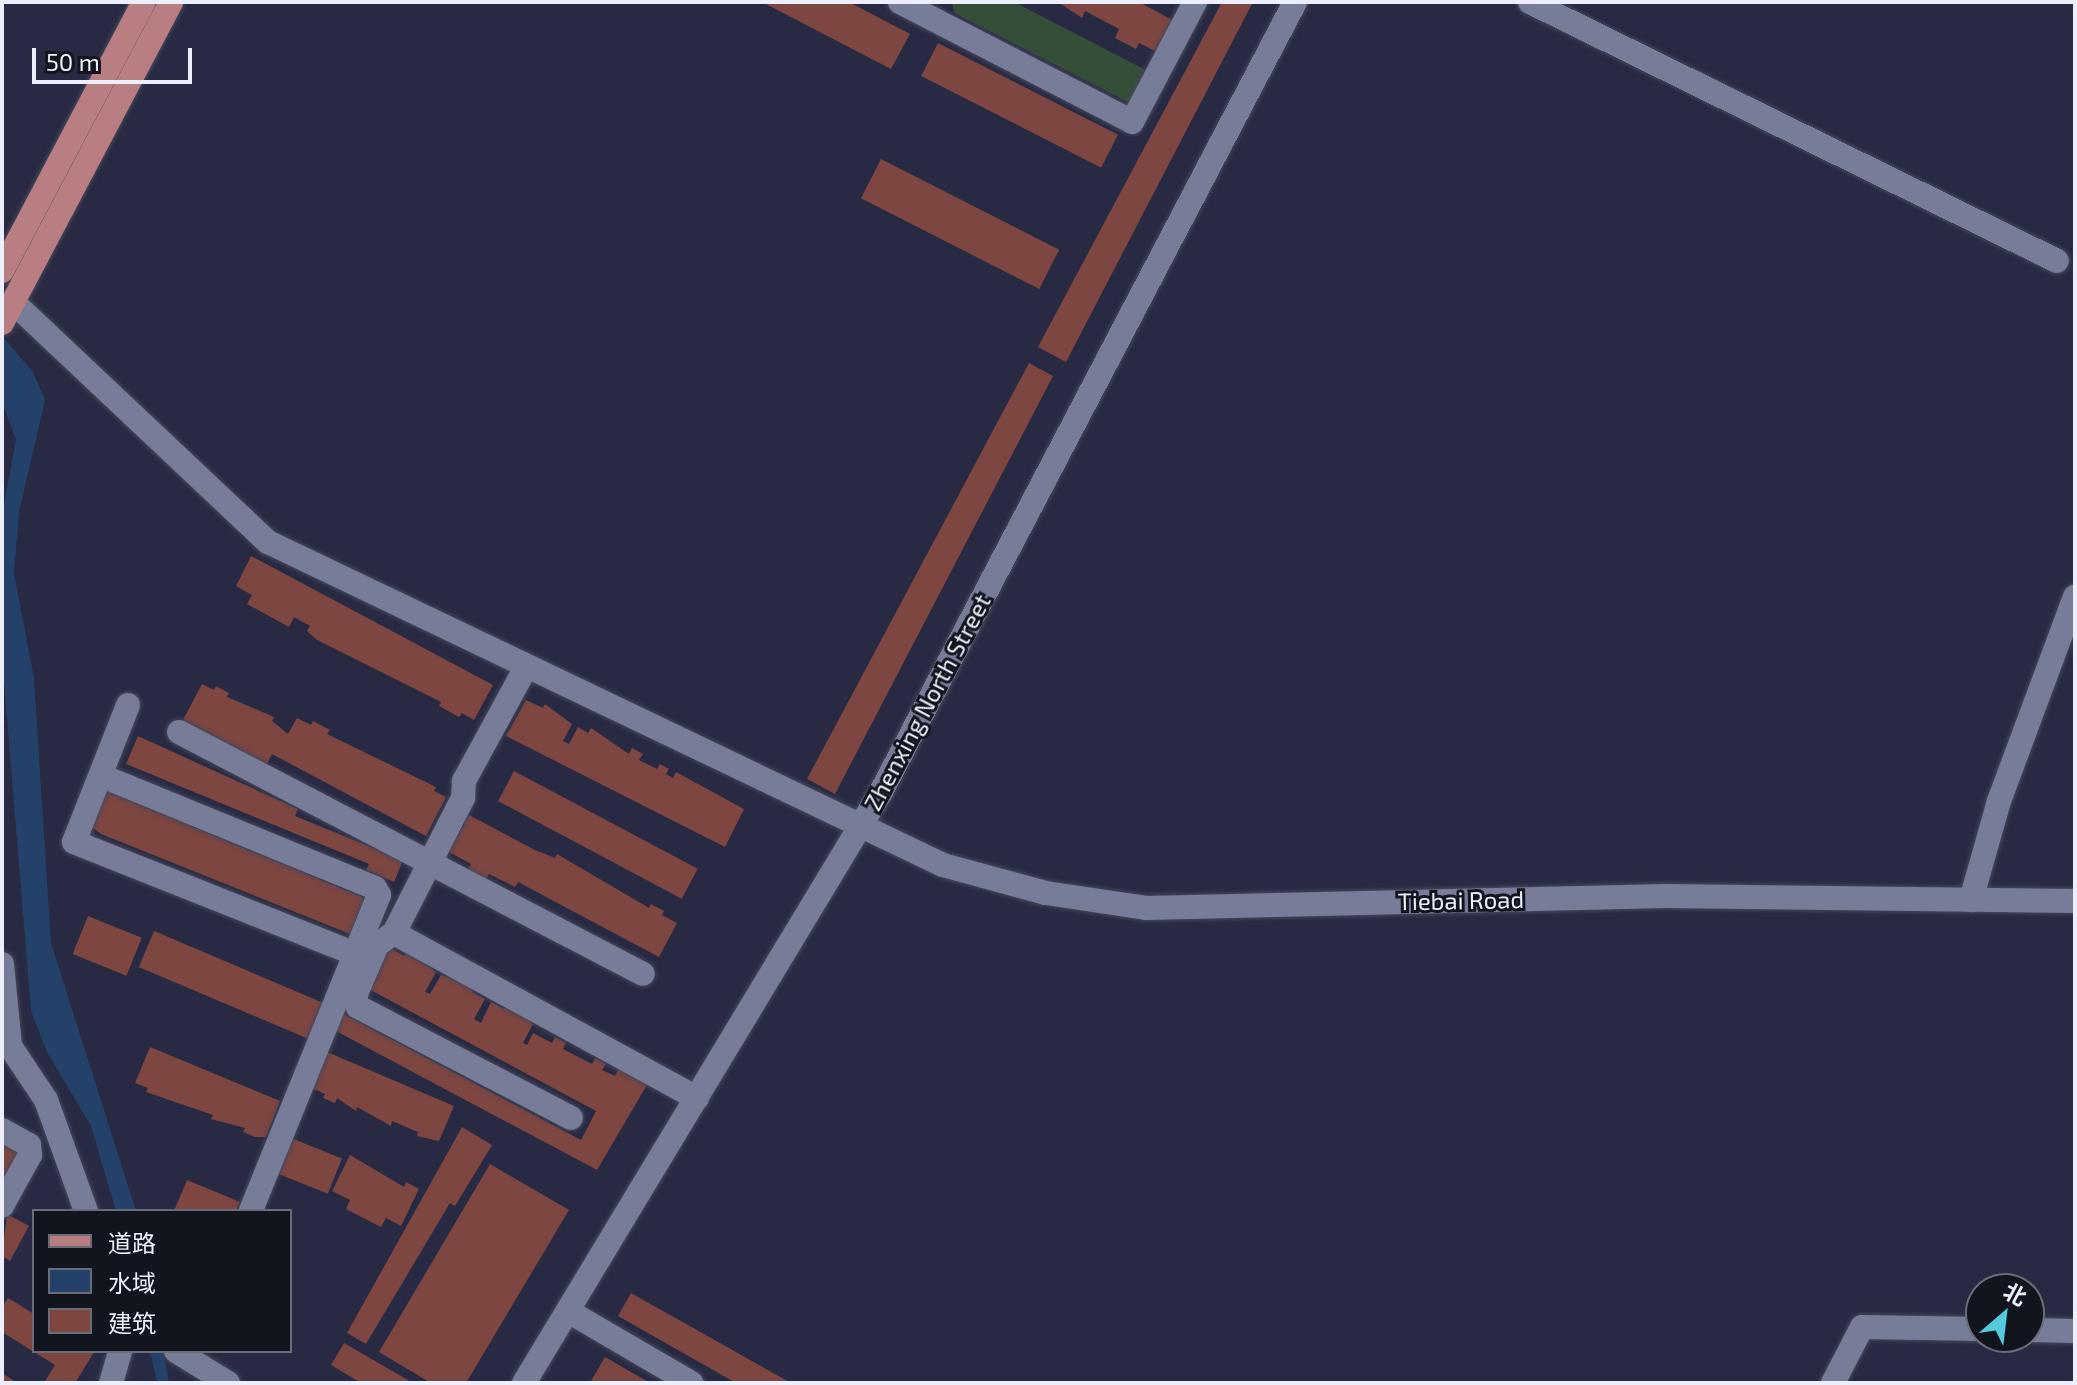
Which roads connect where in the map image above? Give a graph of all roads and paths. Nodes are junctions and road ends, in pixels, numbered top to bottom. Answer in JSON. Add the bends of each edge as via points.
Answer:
{"nodes":[{"id":1,"x":144,"y":2,"type":"edge"},
{"id":2,"x":171,"y":2,"type":"edge"},
{"id":3,"x":900,"y":2,"type":"edge"},
{"id":4,"x":1295,"y":2,"type":"edge"},
{"id":5,"x":1530,"y":2,"type":"edge"},
{"id":6,"x":1189,"y":4,"type":"edge"},
{"id":7,"x":931,"y":9,"type":"edge"},
{"id":8,"x":2057,"y":261,"type":"dead end"},
{"id":9,"x":2,"y":271,"type":"edge"},
{"id":10,"x":7,"y":314,"type":"edge"},
{"id":11,"x":2075,"y":597,"type":"edge"},
{"id":12,"x":525,"y":669,"type":"junction"},
{"id":13,"x":128,"y":705,"type":"dead end"},
{"id":14,"x":179,"y":732,"type":"dead end"},
{"id":15,"x":102,"y":776,"type":"junction"},
{"id":16,"x":859,"y":829,"type":"junction"},
{"id":17,"x":430,"y":863,"type":"junction"},
{"id":18,"x":1971,"y":900,"type":"junction"},
{"id":19,"x":2075,"y":901,"type":"edge"},
{"id":20,"x":394,"y":933,"type":"junction"},
{"id":21,"x":355,"y":954,"type":"junction"},
{"id":22,"x":2,"y":964,"type":"edge"},
{"id":23,"x":643,"y":974,"type":"dead end"},
{"id":24,"x":697,"y":1098,"type":"junction"},
{"id":25,"x":571,"y":1118,"type":"dead end"},
{"id":26,"x":2,"y":1130,"type":"edge"},
{"id":27,"x":2,"y":1206,"type":"edge"},
{"id":28,"x":85,"y":1209,"type":"edge"},
{"id":29,"x":252,"y":1209,"type":"edge"},
{"id":30,"x":568,"y":1311,"type":"junction"},
{"id":31,"x":1965,"y":1329,"type":"edge"},
{"id":32,"x":2045,"y":1330,"type":"edge"},
{"id":33,"x":2075,"y":1331,"type":"edge"},
{"id":34,"x":119,"y":1353,"type":"edge"},
{"id":35,"x":187,"y":1354,"type":"edge"},
{"id":36,"x":111,"y":1383,"type":"edge"},
{"id":37,"x":228,"y":1383,"type":"edge"},
{"id":38,"x":524,"y":1383,"type":"edge"},
{"id":39,"x":691,"y":1383,"type":"edge"},
{"id":40,"x":1833,"y":1383,"type":"edge"}],
"edges":[{"from":1,"to":9,"type":"main road"},
{"from":2,"to":10,"type":"main road"},
{"from":3,"to":7,"type":"street"},
{"from":4,"to":16,"type":"street","name":"Zhenxing North Street"},
{"from":5,"to":8,"type":"street"},
{"from":6,"to":7,"type":"street","via":[[1132,122]]},
{"from":10,"to":12,"type":"street","name":"Tiebai Road","via":[[268,542]]},
{"from":11,"to":18,"type":"street","via":[[1999,801]]},
{"from":12,"to":16,"type":"street","name":"Tiebai Road"},
{"from":12,"to":17,"type":"street","via":[[464,781],[463,798]]},
{"from":13,"to":15,"type":"street"},
{"from":14,"to":17,"type":"street"},
{"from":15,"to":21,"type":"street","via":[[375,888],[379,895]]},
{"from":15,"to":21,"type":"street","via":[[74,842]]},
{"from":16,"to":18,"type":"street","name":"Tiebai Road","via":[[943,865],[1046,893],[1146,908],[1666,896]]},
{"from":16,"to":24,"type":"street","name":"Zhenxing North Street"},
{"from":17,"to":20,"type":"street"},
{"from":17,"to":23,"type":"street"},
{"from":18,"to":19,"type":"street","name":"Tiebai Road"},
{"from":20,"to":24,"type":"street"},
{"from":20,"to":25,"type":"street","via":[[377,945],[355,996],[358,1007]]},
{"from":21,"to":29,"type":"street"},
{"from":22,"to":28,"type":"street","via":[[10,1046],[46,1100]]},
{"from":24,"to":30,"type":"street","name":"Zhenxing North Street"},
{"from":26,"to":27,"type":"street","via":[[29,1145],[30,1155]]},
{"from":30,"to":38,"type":"street","name":"Zhenxing North Street"},
{"from":30,"to":39,"type":"street"},
{"from":31,"to":40,"type":"street","via":[[1862,1327]]},
{"from":32,"to":33,"type":"street"},
{"from":34,"to":36,"type":"street"},
{"from":35,"to":37,"type":"street"}]}
